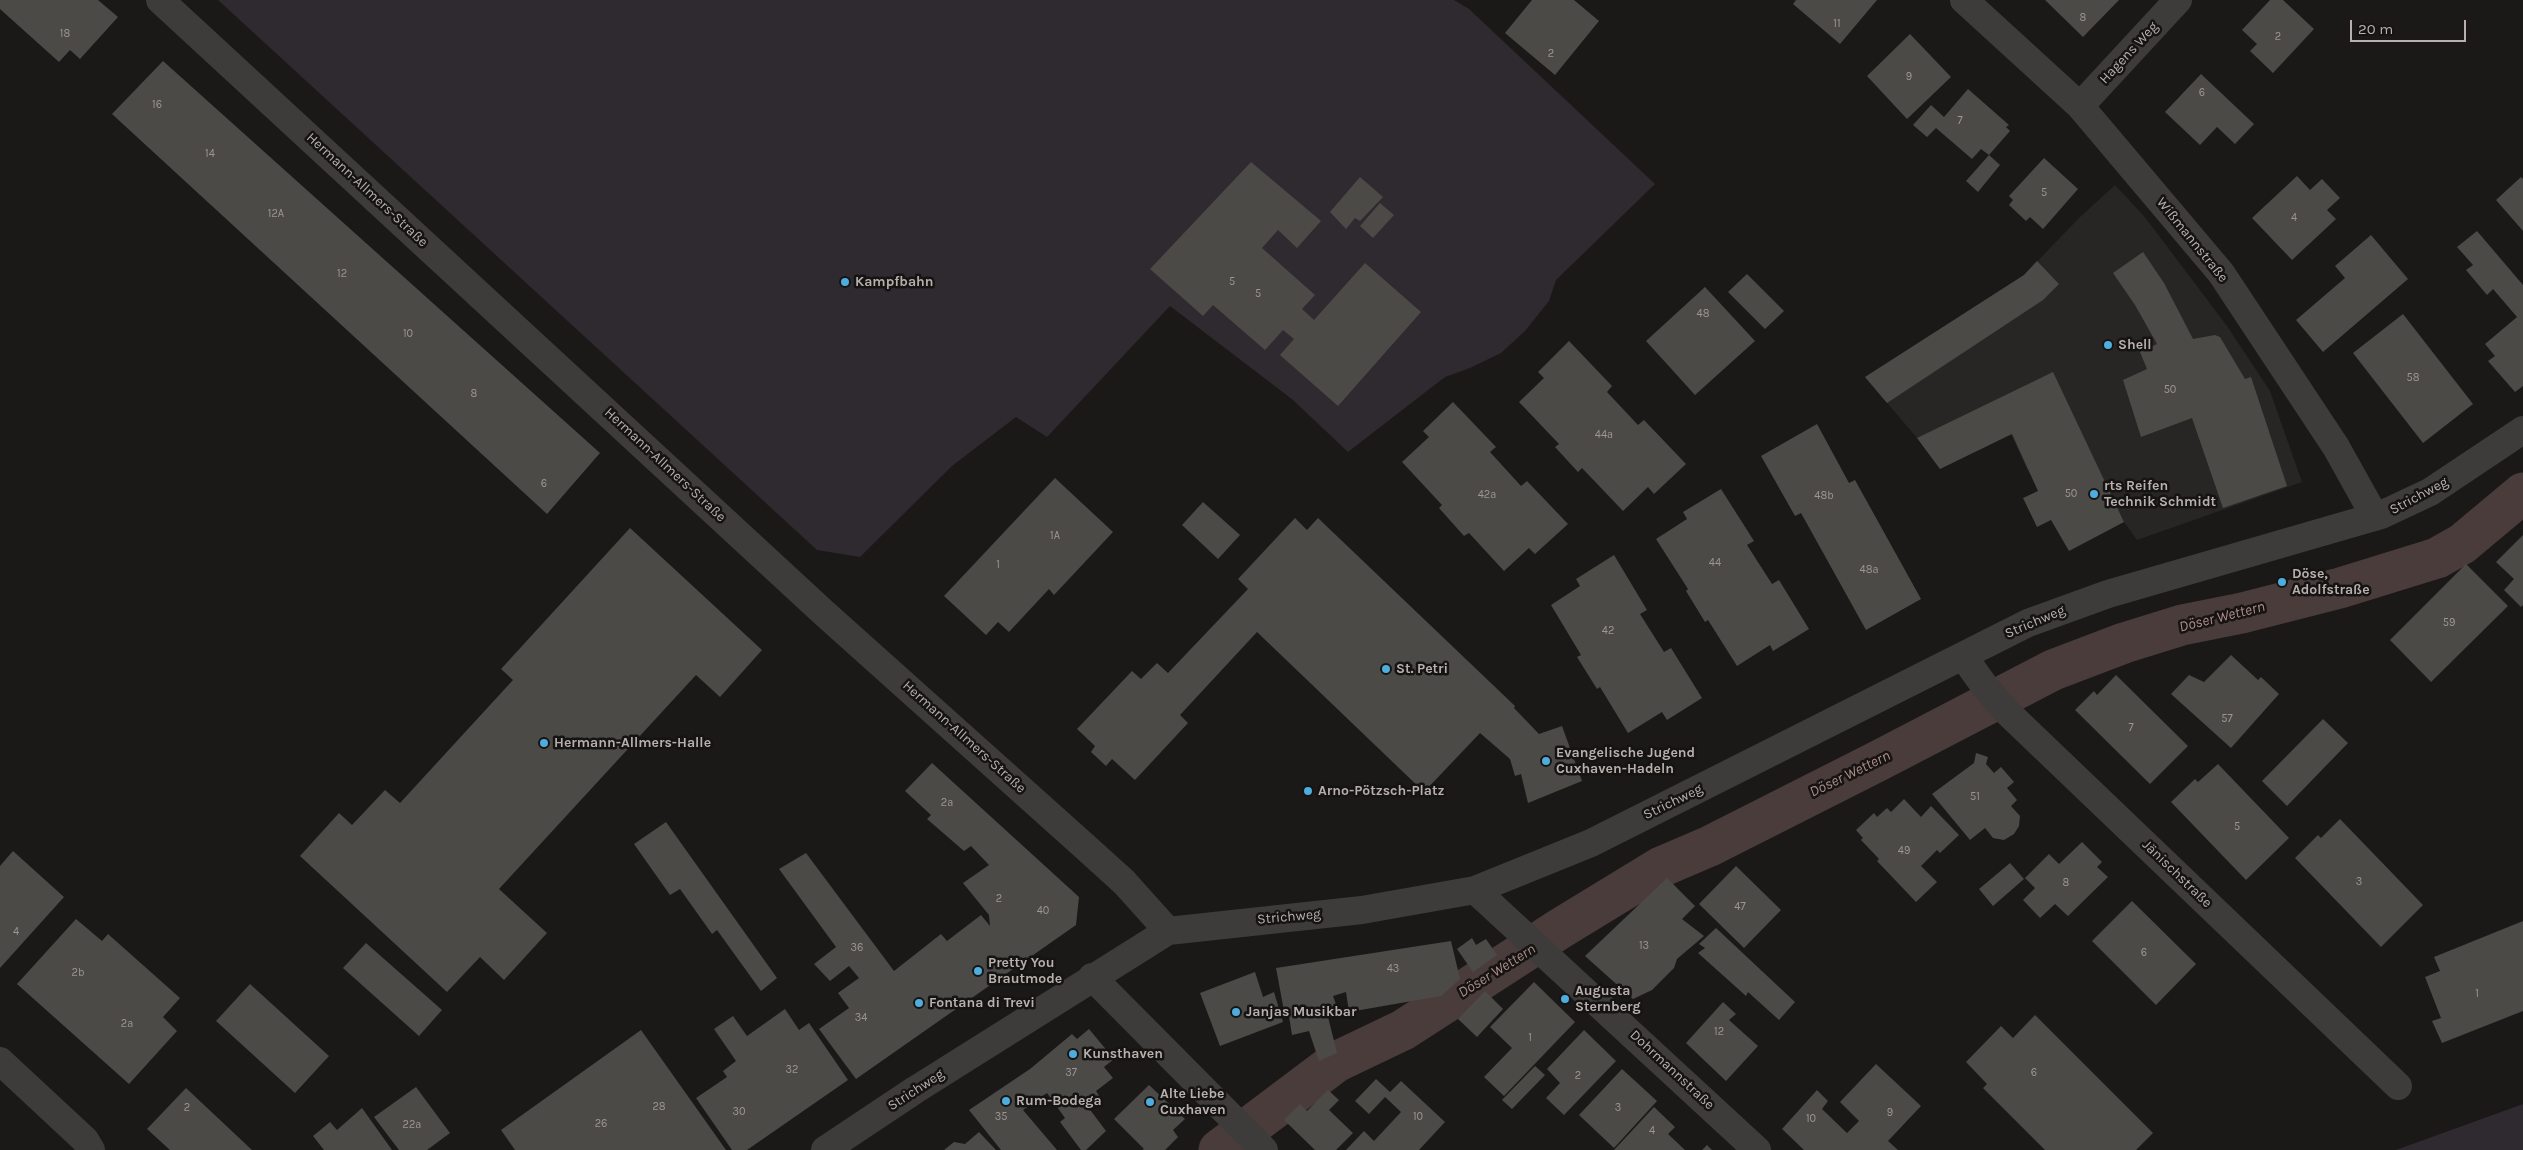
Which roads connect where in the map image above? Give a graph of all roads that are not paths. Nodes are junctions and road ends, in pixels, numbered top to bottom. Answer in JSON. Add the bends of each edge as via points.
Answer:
{"nodes":[{"id":1,"x":160,"y":0,"type":"edge"},
{"id":2,"x":1964,"y":0,"type":"edge"},
{"id":3,"x":2178,"y":0,"type":"edge"},
{"id":4,"x":2080,"y":106,"type":"junction"},
{"id":5,"x":2523,"y":430,"type":"edge"},
{"id":6,"x":2375,"y":517,"type":"junction"},
{"id":7,"x":1963,"y":656,"type":"junction"},
{"id":8,"x":1475,"y":890,"type":"junction"},
{"id":9,"x":1168,"y":931,"type":"junction"},
{"id":10,"x":1092,"y":977,"type":"junction"},
{"id":11,"x":0,"y":1061,"type":"edge"},
{"id":12,"x":2398,"y":1086,"type":"dead end"},
{"id":13,"x":1259,"y":1144,"type":"edge"},
{"id":14,"x":91,"y":1150,"type":"edge"},
{"id":15,"x":825,"y":1150,"type":"edge"},
{"id":16,"x":1757,"y":1150,"type":"edge"}],
"edges":[{"from":1,"to":9,"type":"street","name":"Hermann-Allmers-Straße","via":[[824,613],[1124,882]]},
{"from":2,"to":4,"type":"street","name":"Wißmannstraße"},
{"from":3,"to":4,"type":"street","name":"Hagens Weg"},
{"from":4,"to":6,"type":"street","name":"Wißmannstraße","via":[[2221,273],[2336,447]]},
{"from":5,"to":6,"type":"street","name":"Strichweg","via":[[2430,492]]},
{"from":6,"to":7,"type":"street","name":"Strichweg","via":[[2108,594],[2028,623]]},
{"from":7,"to":8,"type":"street","name":"Strichweg","via":[[1592,843]]},
{"from":7,"to":12,"type":"street","name":"Jänischstraße","via":[[2006,711]]},
{"from":8,"to":9,"type":"street","name":"Strichweg","via":[[1362,910]]},
{"from":8,"to":16,"type":"street","name":"Dohrmannstraße"},
{"from":9,"to":10,"type":"street","name":"Strichweg"},
{"from":10,"to":13,"type":"street"},
{"from":10,"to":15,"type":"street","name":"Strichweg"},
{"from":11,"to":14,"type":"street","via":[[85,1140]]}]}
